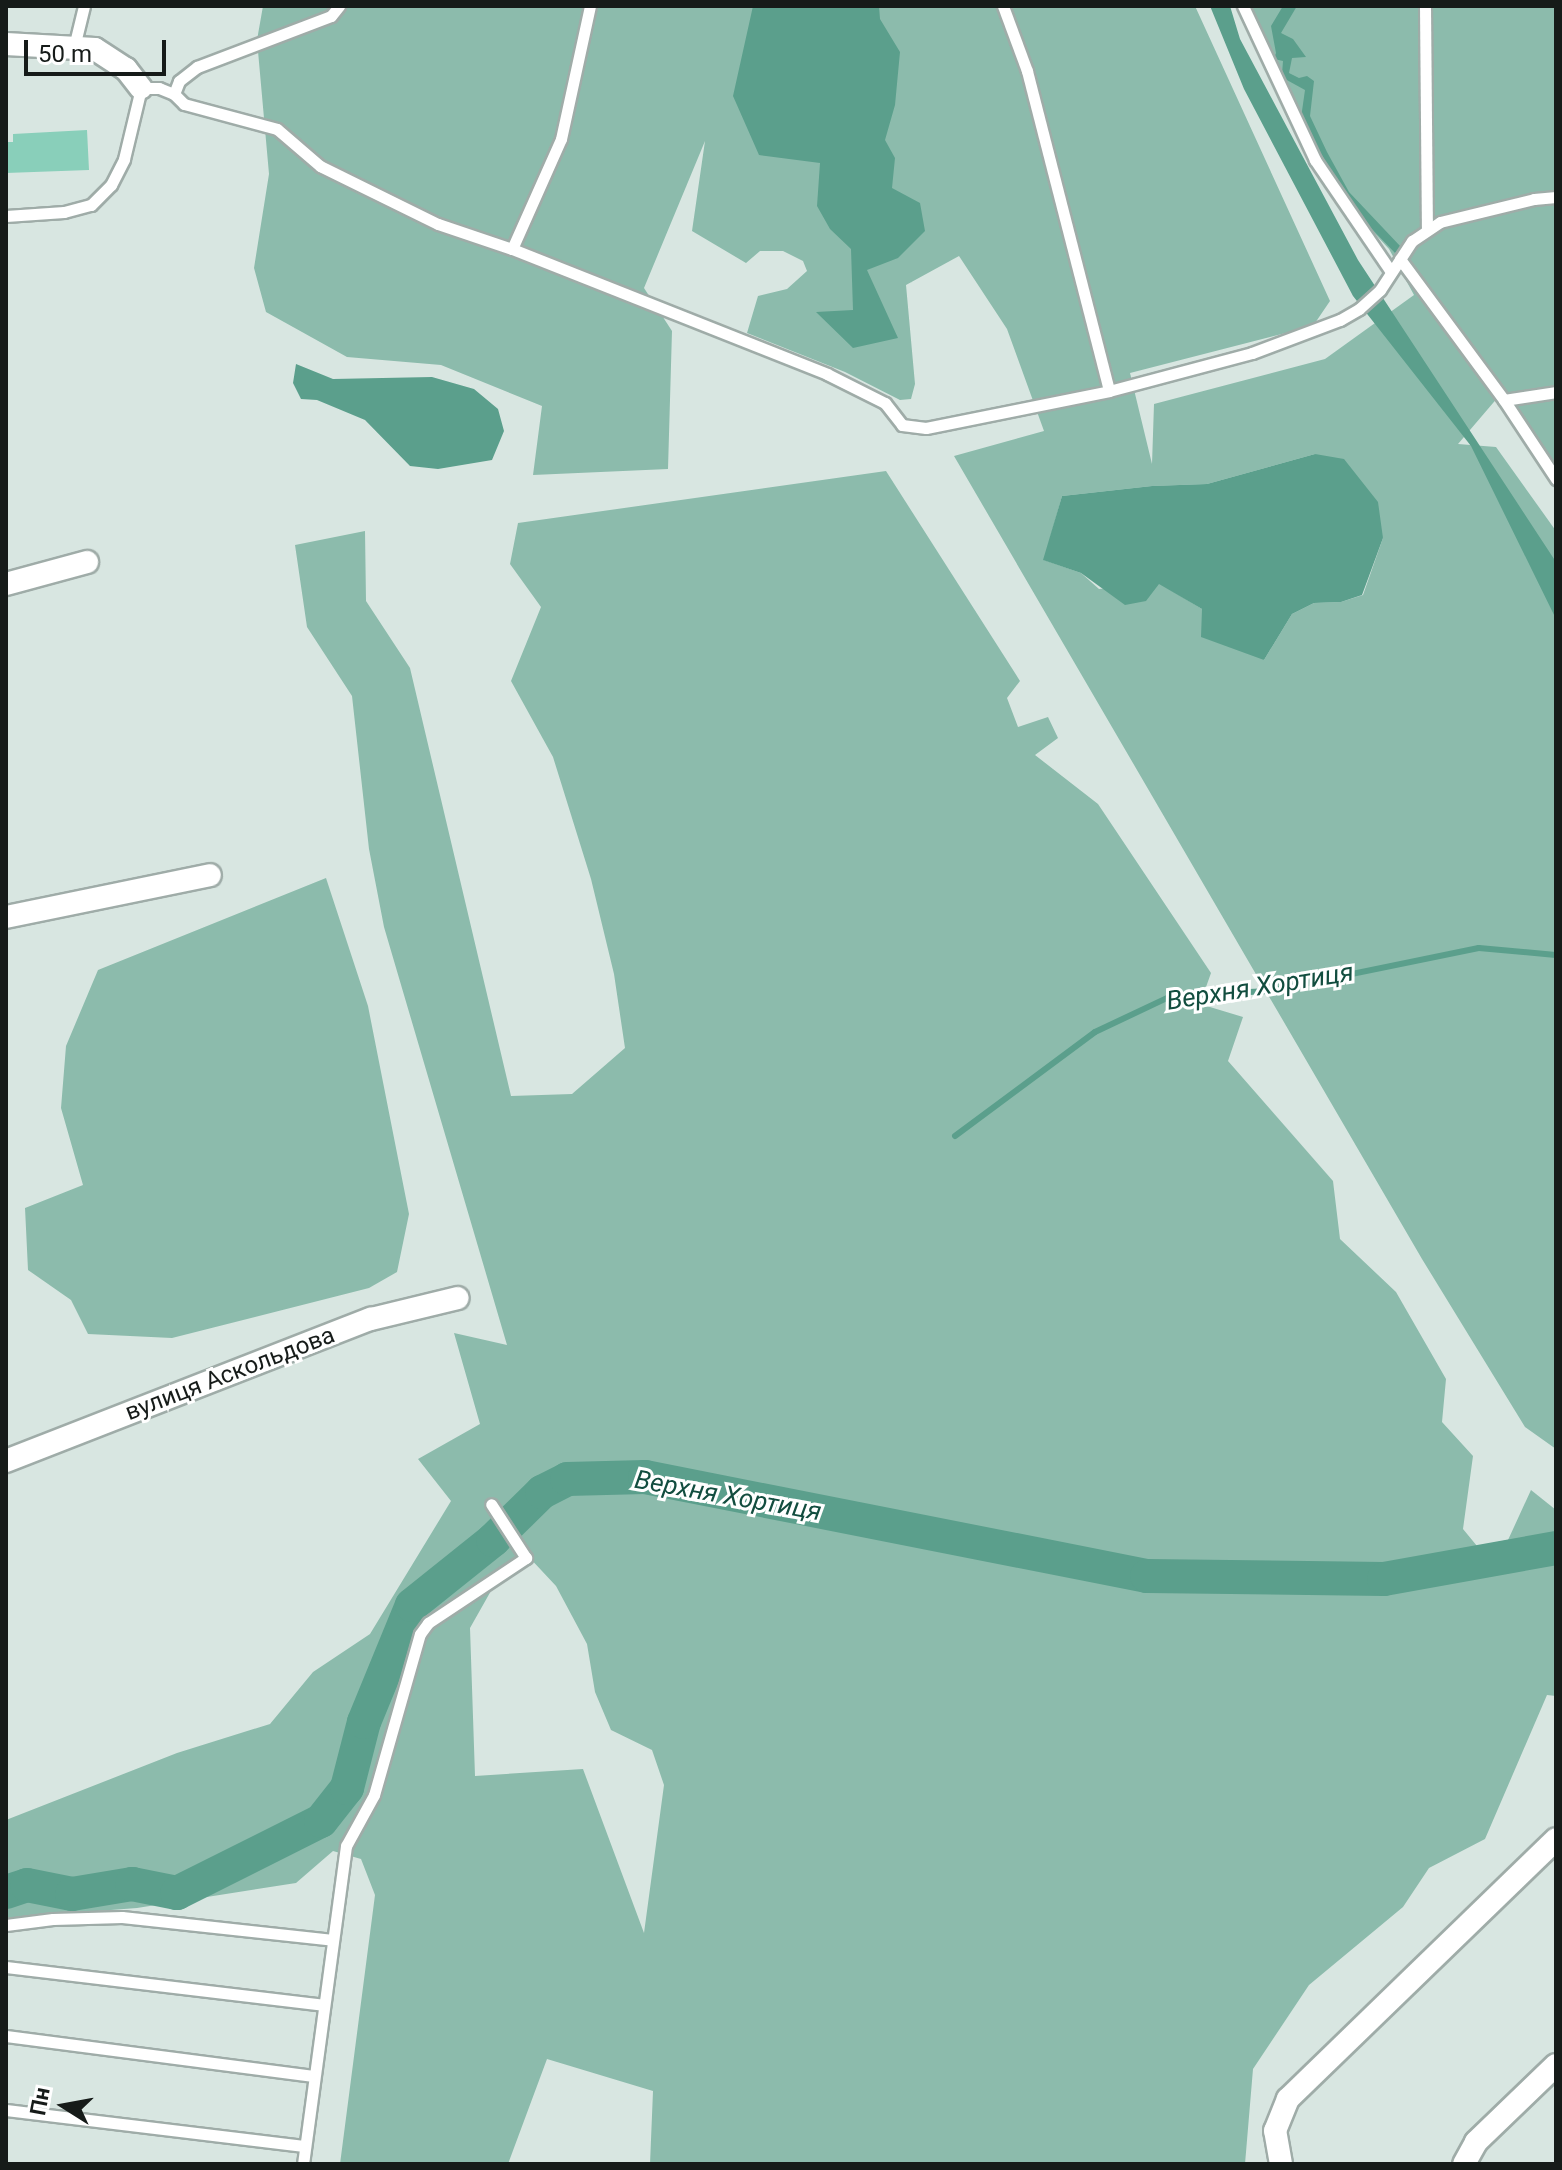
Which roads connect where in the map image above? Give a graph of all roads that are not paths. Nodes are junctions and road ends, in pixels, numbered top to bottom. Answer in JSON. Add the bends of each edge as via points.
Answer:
{"nodes":[{"id":1,"x":84,"y":6,"type":"edge"},
{"id":2,"x":339,"y":6,"type":"edge"},
{"id":3,"x":590,"y":6,"type":"edge"},
{"id":4,"x":1003,"y":6,"type":"edge"},
{"id":5,"x":1243,"y":6,"type":"edge"},
{"id":6,"x":1425,"y":6,"type":"edge"},
{"id":7,"x":6,"y":44,"type":"edge"},
{"id":8,"x":74,"y":47,"type":"junction"},
{"id":9,"x":141,"y":88,"type":"junction"},
{"id":10,"x":174,"y":94,"type":"junction"},
{"id":11,"x":1556,"y":197,"type":"edge"},
{"id":12,"x":6,"y":216,"type":"edge"},
{"id":13,"x":1427,"y":230,"type":"junction"},
{"id":14,"x":512,"y":249,"type":"junction"},
{"id":15,"x":1400,"y":259,"type":"junction"},
{"id":16,"x":1391,"y":272,"type":"junction"},
{"id":17,"x":1109,"y":391,"type":"junction"},
{"id":18,"x":1556,"y":392,"type":"edge"},
{"id":19,"x":1504,"y":400,"type":"junction"},
{"id":20,"x":1556,"y":479,"type":"edge"},
{"id":21,"x":87,"y":562,"type":"dead end"},
{"id":22,"x":6,"y":584,"type":"edge"},
{"id":23,"x":210,"y":875,"type":"dead end"},
{"id":24,"x":6,"y":917,"type":"edge"},
{"id":25,"x":458,"y":1298,"type":"dead end"},
{"id":26,"x":6,"y":1461,"type":"edge"},
{"id":27,"x":491,"y":1504,"type":"dead end"},
{"id":28,"x":1556,"y":1839,"type":"edge"},
{"id":29,"x":6,"y":1925,"type":"edge"},
{"id":30,"x":333,"y":1940,"type":"junction"},
{"id":31,"x":6,"y":1967,"type":"edge"},
{"id":32,"x":323,"y":2005,"type":"junction"},
{"id":33,"x":6,"y":2036,"type":"edge"},
{"id":34,"x":1556,"y":2065,"type":"edge"},
{"id":35,"x":313,"y":2076,"type":"junction"},
{"id":36,"x":6,"y":2110,"type":"edge"},
{"id":37,"x":304,"y":2146,"type":"junction"},
{"id":38,"x":303,"y":2164,"type":"edge"},
{"id":39,"x":1281,"y":2164,"type":"edge"},
{"id":40,"x":1464,"y":2164,"type":"edge"}],
"edges":[{"from":1,"to":8,"type":"lane"},
{"from":2,"to":10,"type":"lane","via":[[331,16],[197,67],[179,81]]},
{"from":3,"to":14,"type":"lane","via":[[561,139]]},
{"from":4,"to":17,"type":"lane","via":[[1027,71]]},
{"from":5,"to":16,"type":"lane","via":[[1315,160]]},
{"from":6,"to":13,"type":"lane"},
{"from":7,"to":8,"type":"street"},
{"from":8,"to":9,"type":"street","via":[[106,54]]},
{"from":9,"to":10,"type":"lane"},
{"from":9,"to":12,"type":"lane","via":[[124,159],[111,185],[91,205]]},
{"from":10,"to":14,"type":"lane","via":[[184,104],[277,129],[320,166],[374,196]]},
{"from":11,"to":13,"type":"lane","via":[[1440,222]]},
{"from":13,"to":15,"type":"lane"},
{"from":14,"to":17,"type":"lane","via":[[860,388],[912,428],[953,425]]},
{"from":15,"to":16,"type":"lane"},
{"from":15,"to":19,"type":"lane"},
{"from":16,"to":17,"type":"lane","via":[[1359,309],[1340,320],[1252,353]]},
{"from":18,"to":19,"type":"lane"},
{"from":19,"to":20,"type":"lane"},
{"from":21,"to":22,"type":"street"},
{"from":23,"to":24,"type":"street"},
{"from":25,"to":26,"type":"street","name":"вулиця Аскольдова","via":[[371,1319]]},
{"from":27,"to":30,"type":"lane","via":[[526,1558],[428,1623],[420,1634],[374,1795],[346,1846]]},
{"from":28,"to":39,"type":"street","via":[[1288,2099],[1275,2131]]},
{"from":29,"to":30,"type":"lane","via":[[122,1917]]},
{"from":30,"to":32,"type":"lane"},
{"from":31,"to":32,"type":"lane"},
{"from":32,"to":35,"type":"lane"},
{"from":33,"to":35,"type":"lane"},
{"from":34,"to":40,"type":"street","via":[[1476,2142]]},
{"from":35,"to":37,"type":"lane"},
{"from":36,"to":37,"type":"lane"},
{"from":37,"to":38,"type":"lane"}]}
